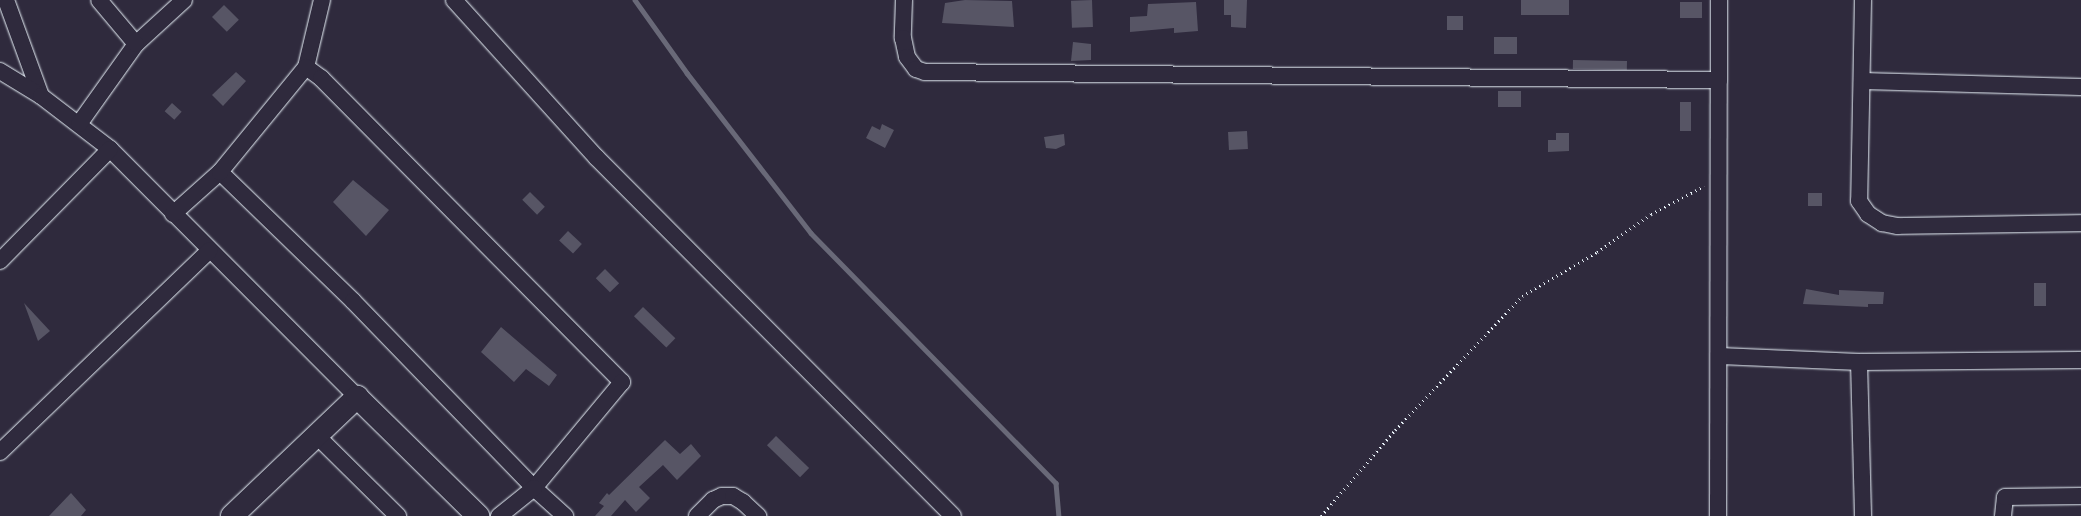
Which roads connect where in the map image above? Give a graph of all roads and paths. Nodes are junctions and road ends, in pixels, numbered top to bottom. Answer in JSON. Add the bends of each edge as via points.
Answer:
{"nodes":[{"id":1,"x":6,"y":0,"type":"edge"},
{"id":2,"x":99,"y":0,"type":"edge"},
{"id":3,"x":184,"y":0,"type":"edge"},
{"id":4,"x":322,"y":0,"type":"edge"},
{"id":5,"x":454,"y":0,"type":"edge"},
{"id":6,"x":904,"y":0,"type":"edge"},
{"id":7,"x":1718,"y":0,"type":"edge"},
{"id":8,"x":1863,"y":0,"type":"edge"},
{"id":9,"x":136,"y":44,"type":"junction"},
{"id":10,"x":306,"y":67,"type":"junction"},
{"id":11,"x":1,"y":74,"type":"edge"},
{"id":12,"x":1719,"y":80,"type":"junction"},
{"id":13,"x":1862,"y":81,"type":"junction"},
{"id":14,"x":2081,"y":87,"type":"edge"},
{"id":15,"x":40,"y":96,"type":"junction"},
{"id":16,"x":79,"y":124,"type":"junction"},
{"id":17,"x":110,"y":149,"type":"junction"},
{"id":18,"x":220,"y":172,"type":"junction"},
{"id":19,"x":1719,"y":179,"type":"junction"},
{"id":20,"x":173,"y":214,"type":"junction"},
{"id":21,"x":2081,"y":223,"type":"edge"},
{"id":22,"x":210,"y":250,"type":"junction"},
{"id":23,"x":0,"y":261,"type":"edge"},
{"id":24,"x":1720,"y":356,"type":"junction"},
{"id":25,"x":2081,"y":360,"type":"edge"},
{"id":26,"x":1859,"y":362,"type":"junction"},
{"id":27,"x":357,"y":396,"type":"junction"},
{"id":28,"x":315,"y":434,"type":"junction"},
{"id":29,"x":0,"y":452,"type":"edge"},
{"id":30,"x":534,"y":488,"type":"junction"},
{"id":31,"x":2081,"y":496,"type":"edge"},
{"id":32,"x":232,"y":516,"type":"edge"},
{"id":33,"x":398,"y":516,"type":"edge"},
{"id":34,"x":478,"y":516,"type":"edge"},
{"id":35,"x":499,"y":516,"type":"edge"},
{"id":36,"x":565,"y":516,"type":"edge"},
{"id":37,"x":697,"y":516,"type":"edge"},
{"id":38,"x":758,"y":516,"type":"edge"},
{"id":39,"x":954,"y":516,"type":"edge"},
{"id":40,"x":1321,"y":516,"type":"edge"},
{"id":41,"x":1718,"y":516,"type":"edge"},
{"id":42,"x":1863,"y":516,"type":"edge"},
{"id":43,"x":2003,"y":516,"type":"edge"}],
"edges":[{"from":1,"to":15,"type":"street"},
{"from":2,"to":9,"type":"street"},
{"from":3,"to":9,"type":"street"},
{"from":4,"to":10,"type":"street"},
{"from":5,"to":39,"type":"street","via":[[596,157]]},
{"from":6,"to":12,"type":"street","via":[[903,38],[907,57],[916,69],[926,72]]},
{"from":7,"to":12,"type":"street"},
{"from":8,"to":13,"type":"street"},
{"from":9,"to":16,"type":"street"},
{"from":10,"to":18,"type":"street"},
{"from":10,"to":30,"type":"street","via":[[321,78],[622,382]]},
{"from":11,"to":15,"type":"street"},
{"from":12,"to":19,"type":"street"},
{"from":13,"to":14,"type":"street"},
{"from":13,"to":21,"type":"street","via":[[1859,201],[1868,214],[1882,223],[1898,226]]},
{"from":15,"to":16,"type":"street"},
{"from":16,"to":17,"type":"street"},
{"from":17,"to":20,"type":"street"},
{"from":17,"to":23,"type":"street"},
{"from":18,"to":20,"type":"street"},
{"from":18,"to":30,"type":"street","via":[[353,301]]},
{"from":19,"to":24,"type":"street"},
{"from":19,"to":40,"type":"path","via":[[1651,214],[1597,252],[1522,296],[1395,430]]},
{"from":20,"to":22,"type":"street"},
{"from":22,"to":27,"type":"street"},
{"from":22,"to":29,"type":"street"},
{"from":24,"to":26,"type":"street"},
{"from":24,"to":41,"type":"street"},
{"from":25,"to":26,"type":"street"},
{"from":26,"to":42,"type":"street"},
{"from":27,"to":28,"type":"street"},
{"from":27,"to":34,"type":"street"},
{"from":28,"to":32,"type":"street"},
{"from":28,"to":33,"type":"street"},
{"from":30,"to":35,"type":"street"},
{"from":30,"to":36,"type":"street"},
{"from":31,"to":43,"type":"street","via":[[2004,497]]},
{"from":37,"to":38,"type":"street","via":[[722,496],[733,496]]}]}
